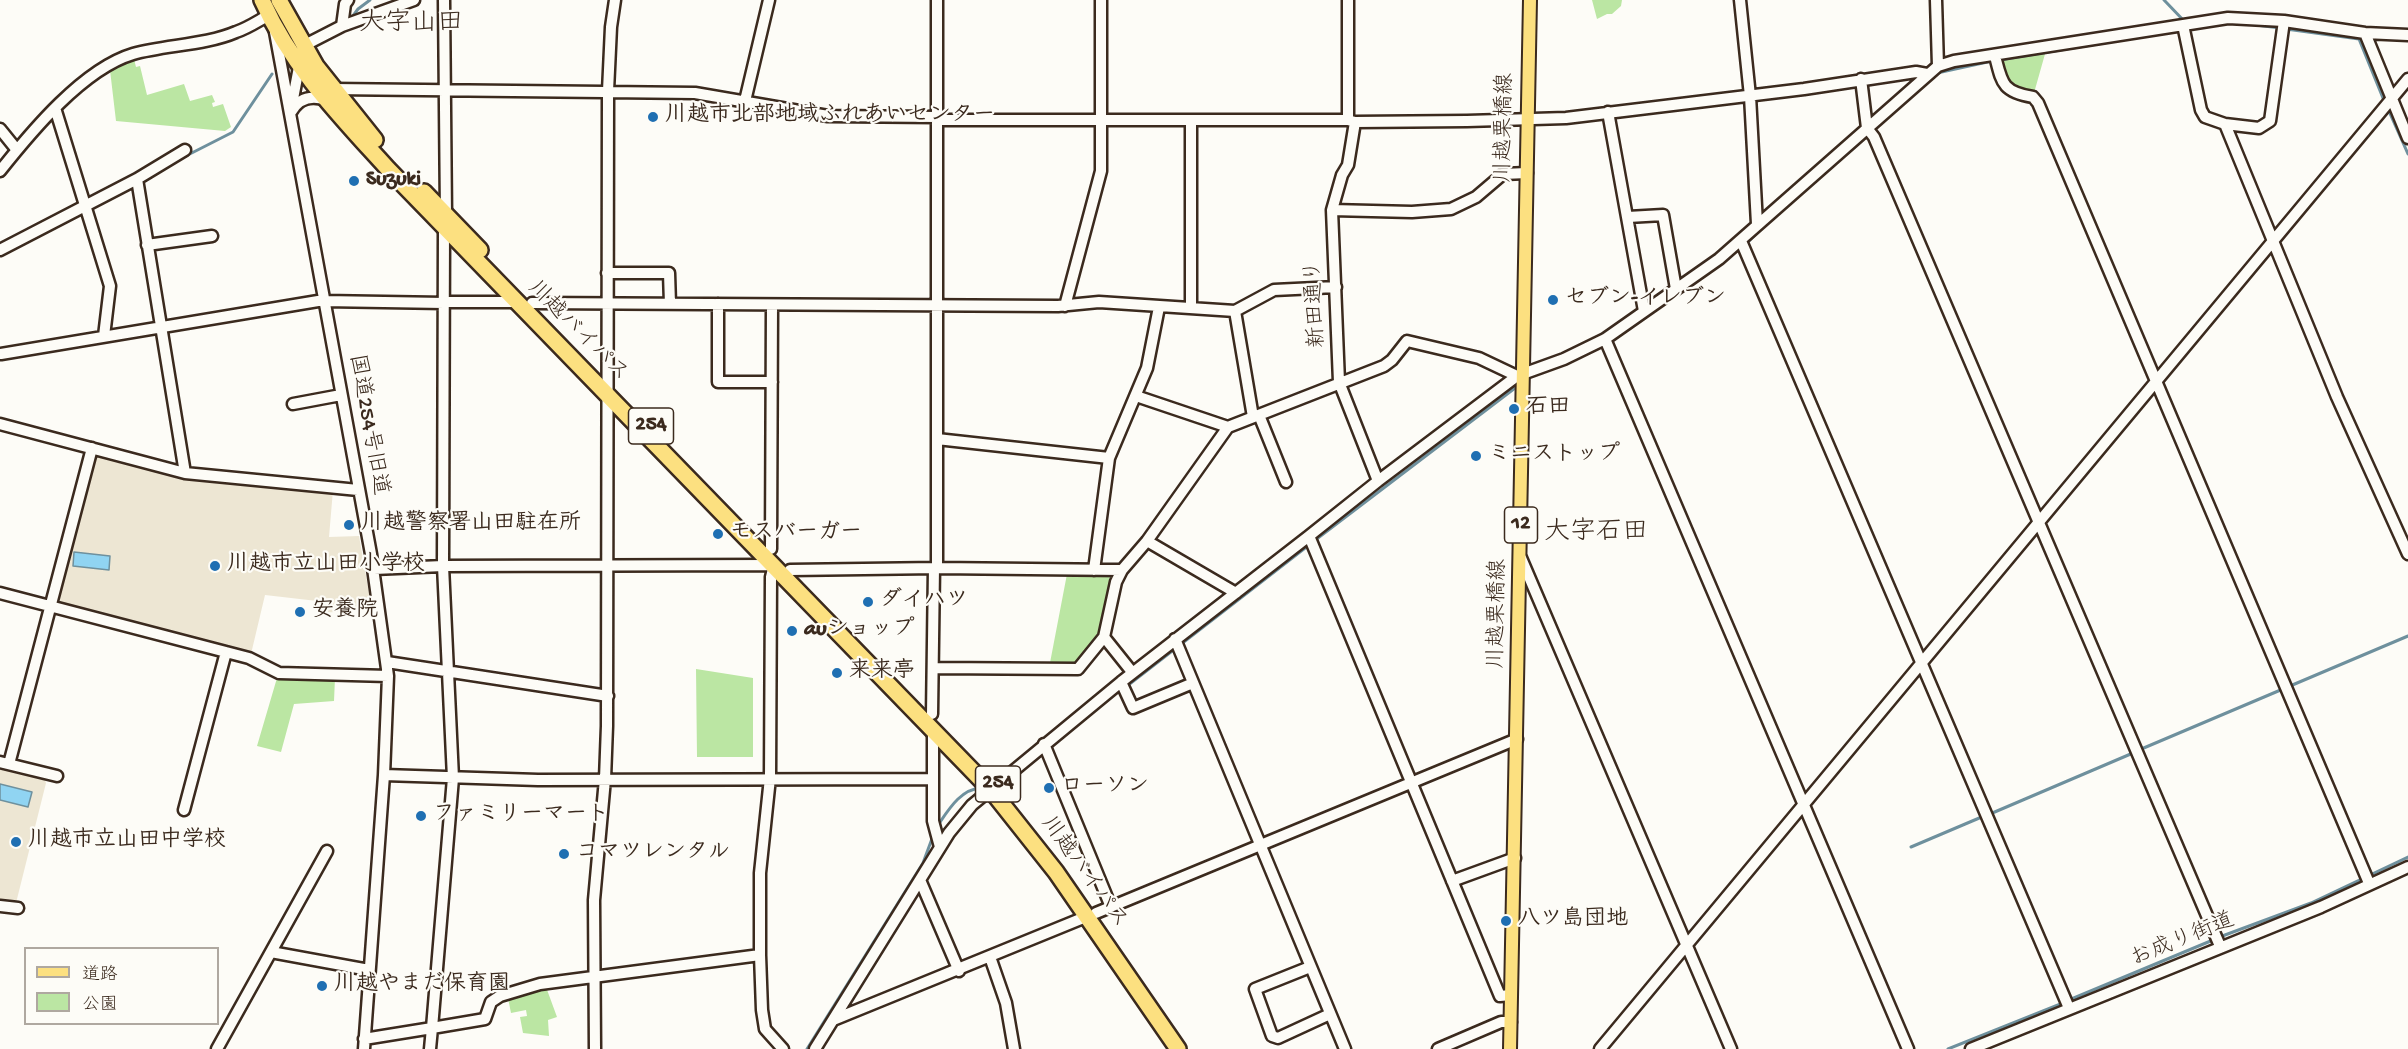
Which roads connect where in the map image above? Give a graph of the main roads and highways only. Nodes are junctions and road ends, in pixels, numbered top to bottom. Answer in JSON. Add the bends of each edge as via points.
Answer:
{"nodes":[{"id":1,"x":262,"y":0,"type":"edge"},
{"id":2,"x":279,"y":0,"type":"edge"},
{"id":3,"x":1530,"y":0,"type":"edge"},
{"id":4,"x":329,"y":94,"type":"junction"},
{"id":5,"x":606,"y":387,"type":"junction"},
{"id":6,"x":933,"y":722,"type":"junction"},
{"id":7,"x":1092,"y":914,"type":"junction"},
{"id":8,"x":1178,"y":1049,"type":"edge"},
{"id":9,"x":1190,"y":1049,"type":"edge"},
{"id":10,"x":1510,"y":1049,"type":"edge"}],
"edges":[{"from":1,"to":4,"type":"highway","name":"川越バイパス","number":"254","via":[[298,66]]},
{"from":2,"to":4,"type":"highway","name":"川越バイパス","number":"254"},
{"from":3,"to":10,"type":"main road","name":"川越栗橋線","number":"12"},
{"from":4,"to":5,"type":"highway","name":"川越バイパス","number":"254","via":[[396,163],[445,222]]},
{"from":5,"to":6,"type":"highway","name":"川越バイパス","number":"254","via":[[774,566]]},
{"from":5,"to":6,"type":"highway","name":"川越バイパス","number":"254","via":[[771,549]]},
{"from":6,"to":7,"type":"highway","name":"川越バイパス","number":"254","via":[[994,787]]},
{"from":7,"to":8,"type":"highway","name":"川越バイパス","number":"254"},
{"from":7,"to":9,"type":"highway","name":"川越バイパス","number":"254"}]}
